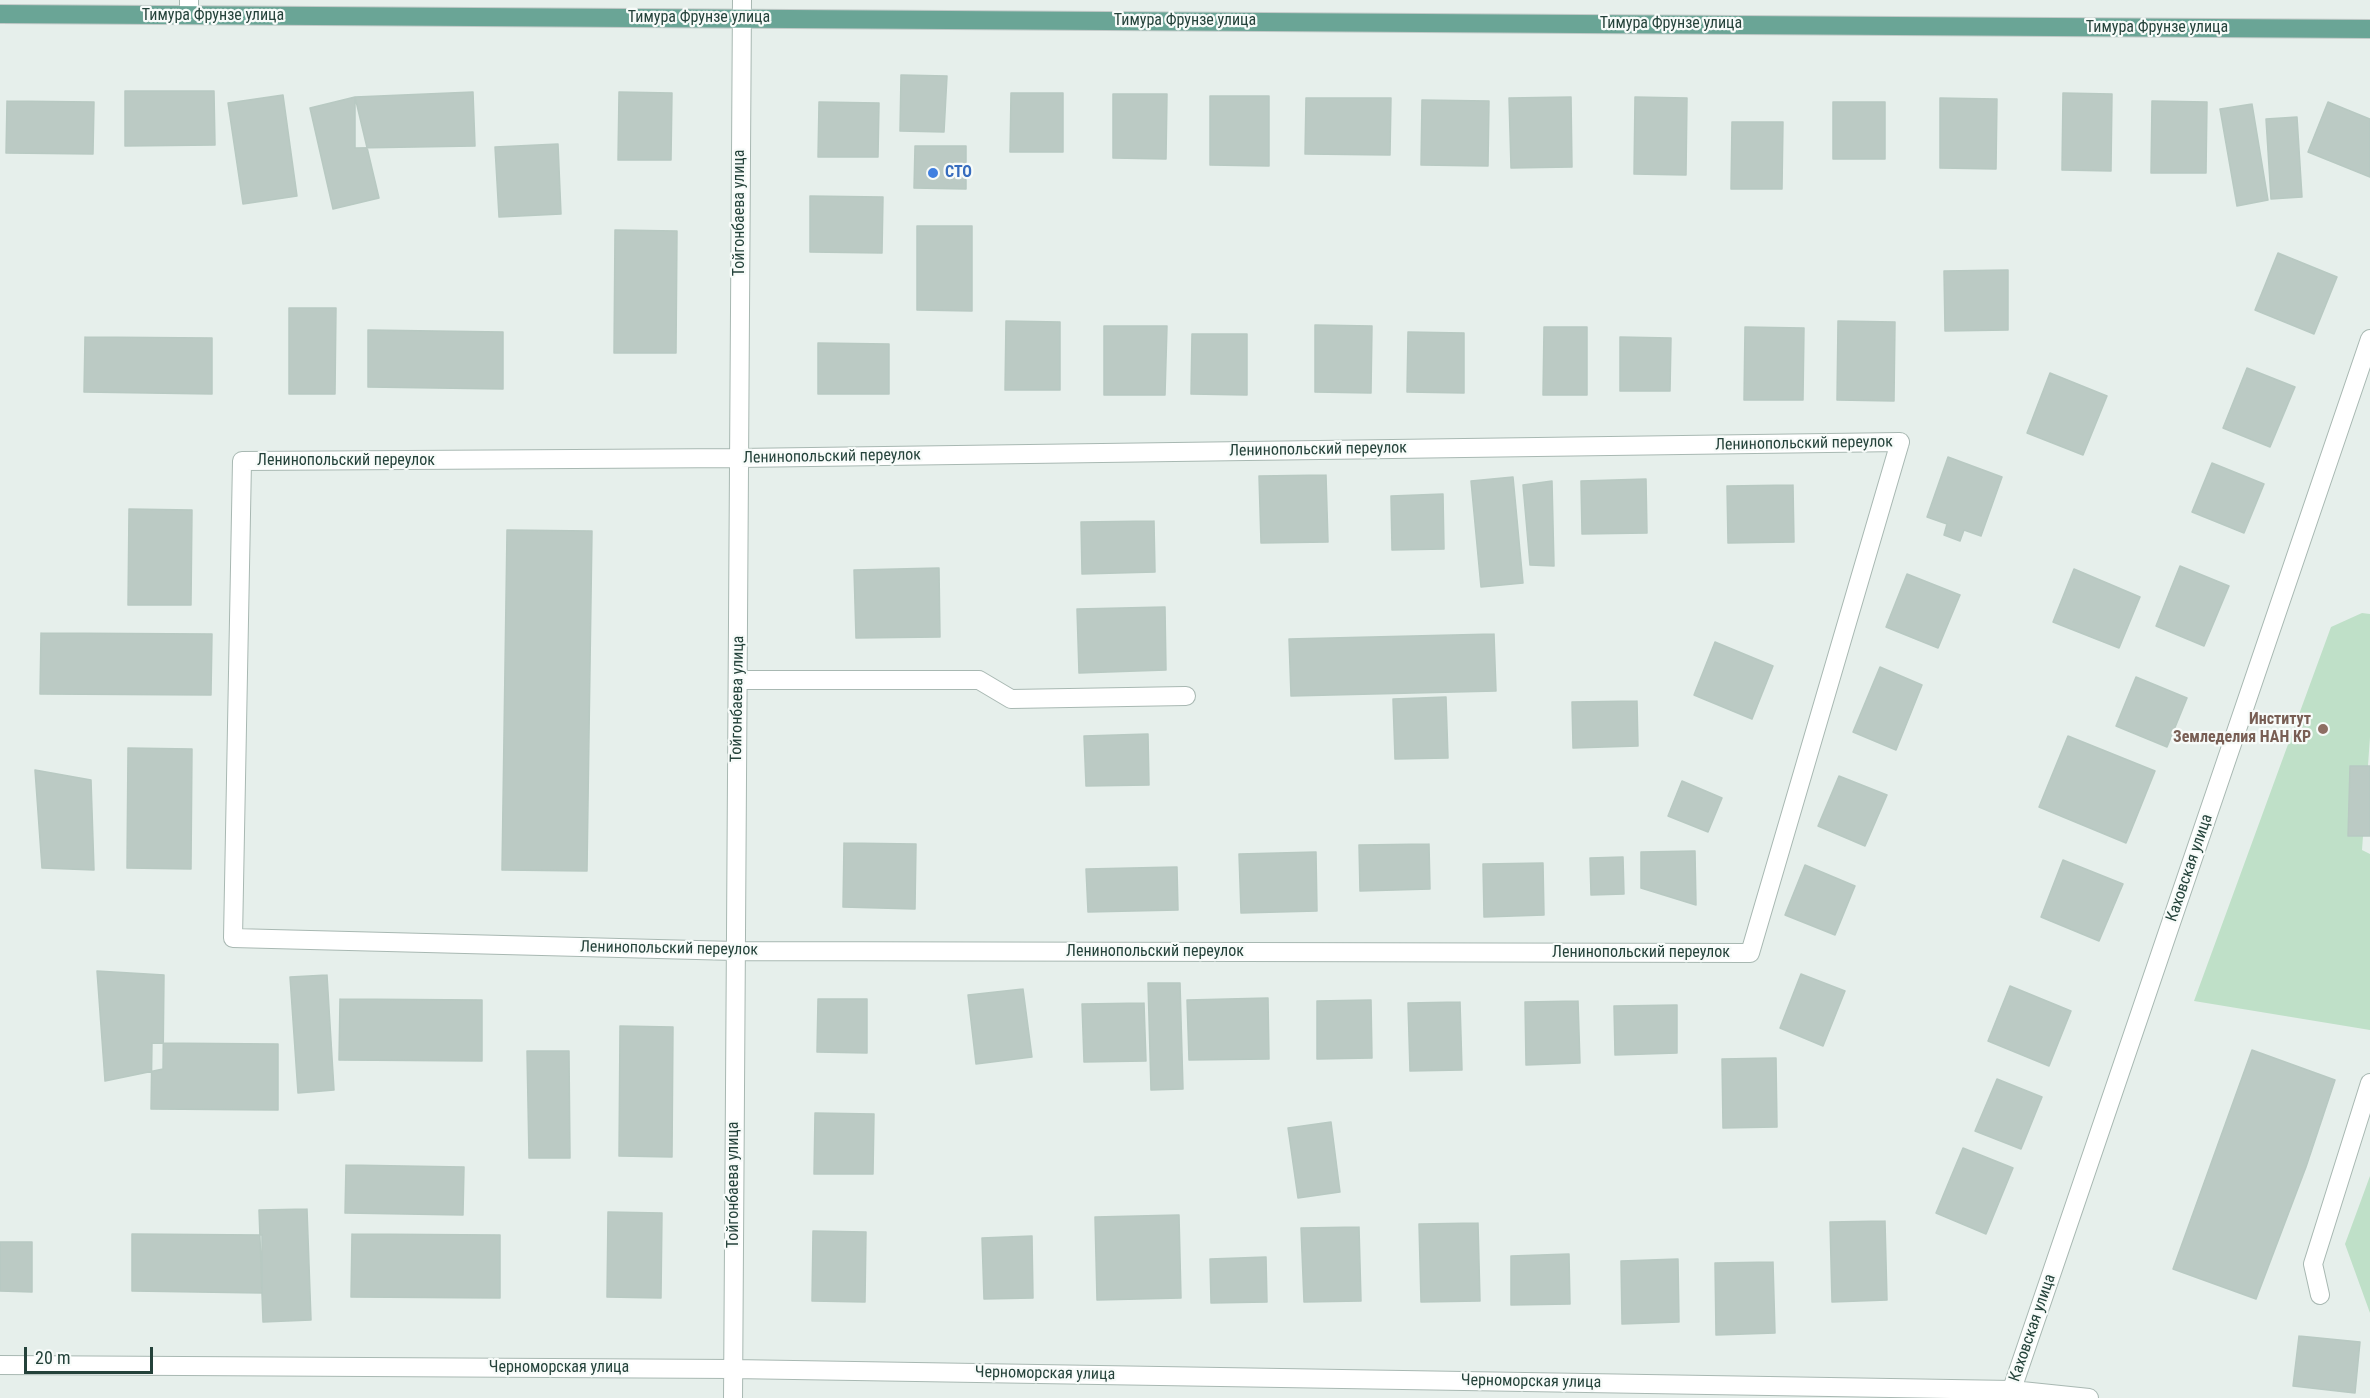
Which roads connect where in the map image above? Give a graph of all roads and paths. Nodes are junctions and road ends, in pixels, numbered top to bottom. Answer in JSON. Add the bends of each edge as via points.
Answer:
{"nodes":[{"id":1,"x":189,"y":8,"type":"edge"},
{"id":2,"x":742,"y":9,"type":"edge"},
{"id":3,"x":0,"y":14,"type":"edge"},
{"id":4,"x":2370,"y":29,"type":"edge"},
{"id":5,"x":2370,"y":339,"type":"edge"},
{"id":6,"x":739,"y":458,"type":"junction"},
{"id":7,"x":738,"y":680,"type":"junction"},
{"id":8,"x":1186,"y":696,"type":"dead end"},
{"id":9,"x":735,"y":951,"type":"junction"},
{"id":10,"x":2370,"y":1083,"type":"edge"},
{"id":11,"x":2320,"y":1295,"type":"dead end"},
{"id":12,"x":0,"y":1365,"type":"edge"},
{"id":13,"x":733,"y":1369,"type":"junction"},
{"id":14,"x":2010,"y":1394,"type":"edge"},
{"id":15,"x":733,"y":1398,"type":"edge"},
{"id":16,"x":2089,"y":1398,"type":"edge"}],
"edges":[{"from":1,"to":2,"type":"main road","name":"Тимура Фрунзе улица"},
{"from":1,"to":3,"type":"main road","name":"Тимура Фрунзе улица"},
{"from":2,"to":4,"type":"main road","name":"Тимура Фрунзе улица"},
{"from":2,"to":6,"type":"street","name":"Тойгонбаева улица"},
{"from":5,"to":14,"type":"street","name":"Каховская улица"},
{"from":6,"to":7,"type":"street","name":"Тойгонбаева улица"},
{"from":6,"to":9,"type":"street","name":"Ленинопольский переулок","via":[[243,461],[233,938]]},
{"from":6,"to":9,"type":"street","name":"Ленинопольский переулок","via":[[1900,442],[1750,953]]},
{"from":7,"to":8,"type":"street","via":[[979,680],[1011,699]]},
{"from":7,"to":9,"type":"street","name":"Тойгонбаева улица"},
{"from":9,"to":13,"type":"street","name":"Тойгонбаева улица"},
{"from":10,"to":11,"type":"street","via":[[2313,1264]]},
{"from":12,"to":13,"type":"street","name":"Черноморская улица"},
{"from":13,"to":14,"type":"street","name":"Черноморская улица"},
{"from":13,"to":15,"type":"street","name":"Тойгонбаева улица"},
{"from":14,"to":16,"type":"street","name":"Черноморская улица"}]}
